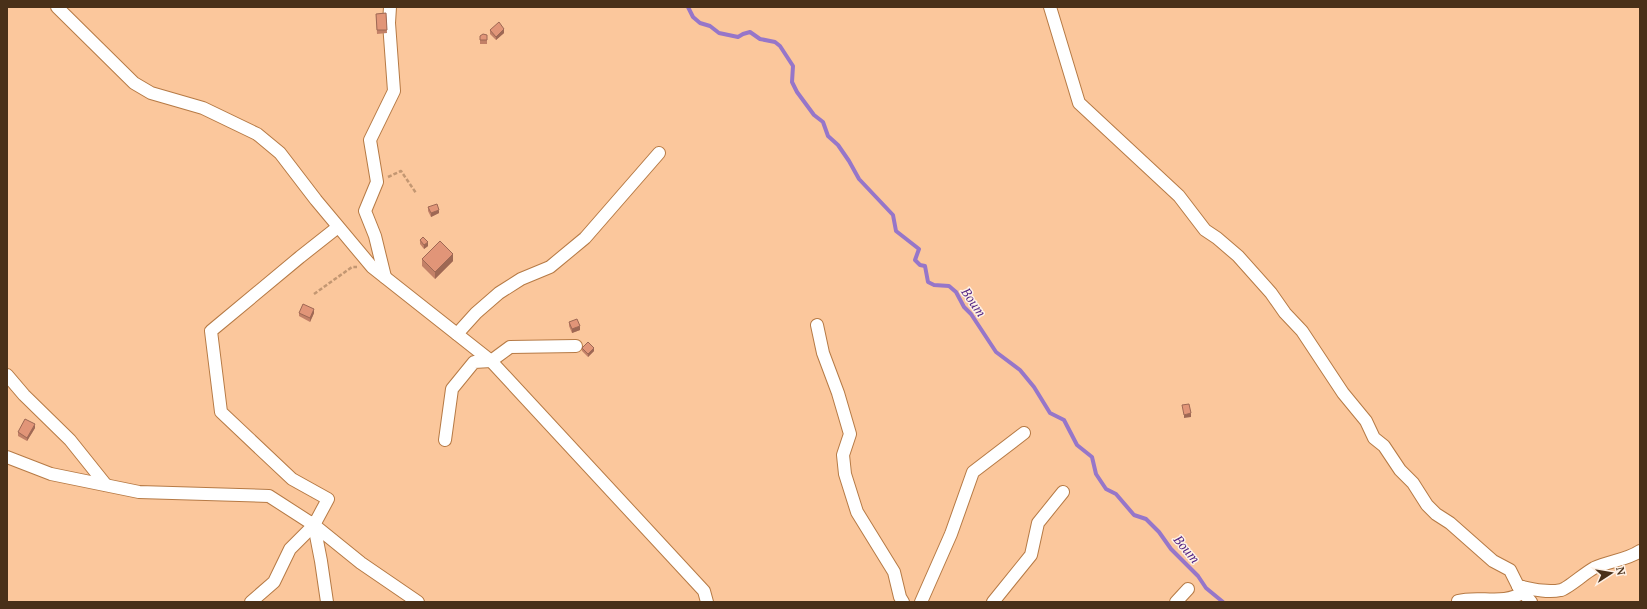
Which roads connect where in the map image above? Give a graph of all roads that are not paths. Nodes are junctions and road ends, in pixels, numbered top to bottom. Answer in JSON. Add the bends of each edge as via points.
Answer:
{"nodes":[{"id":1,"x":57,"y":7,"type":"edge"},
{"id":2,"x":390,"y":7,"type":"edge"},
{"id":3,"x":1050,"y":7,"type":"edge"},
{"id":4,"x":659,"y":153,"type":"dead end"},
{"id":5,"x":338,"y":227,"type":"junction"},
{"id":6,"x":385,"y":278,"type":"junction"},
{"id":7,"x":817,"y":325,"type":"dead end"},
{"id":8,"x":457,"y":334,"type":"junction"},
{"id":9,"x":576,"y":346,"type":"dead end"},
{"id":10,"x":492,"y":361,"type":"junction"},
{"id":11,"x":7,"y":375,"type":"edge"},
{"id":12,"x":1024,"y":433,"type":"dead end"},
{"id":13,"x":446,"y":440,"type":"dead end"},
{"id":14,"x":7,"y":457,"type":"edge"},
{"id":15,"x":106,"y":485,"type":"junction"},
{"id":16,"x":1063,"y":492,"type":"dead end"},
{"id":17,"x":314,"y":525,"type":"junction"},
{"id":18,"x":1640,"y":551,"type":"edge"},
{"id":19,"x":1188,"y":589,"type":"dead end"},
{"id":20,"x":1520,"y":589,"type":"junction"},
{"id":21,"x":705,"y":597,"type":"edge"},
{"id":22,"x":1458,"y":601,"type":"edge"},
{"id":23,"x":251,"y":602,"type":"edge"},
{"id":24,"x":327,"y":602,"type":"edge"},
{"id":25,"x":418,"y":602,"type":"edge"},
{"id":26,"x":718,"y":602,"type":"edge"},
{"id":27,"x":903,"y":602,"type":"edge"},
{"id":28,"x":921,"y":602,"type":"edge"},
{"id":29,"x":993,"y":602,"type":"edge"},
{"id":30,"x":1176,"y":602,"type":"edge"},
{"id":31,"x":1531,"y":602,"type":"edge"}],
"edges":[{"from":1,"to":5,"type":"street","via":[[134,84],[151,93],[203,108],[257,134],[280,153]]},
{"from":2,"to":6,"type":"street","via":[[394,91],[370,140],[377,182],[365,212],[375,236]]},
{"from":3,"to":20,"type":"street","via":[[1080,103],[1179,196],[1205,230],[1238,256],[1302,331],[1343,393],[1366,421],[1374,438],[1384,446],[1427,505],[1493,561],[1510,570]]},
{"from":4,"to":8,"type":"street","via":[[585,238],[550,267],[521,279],[499,293]]},
{"from":5,"to":6,"type":"street","via":[[372,267]]},
{"from":5,"to":17,"type":"street","via":[[212,331],[221,412],[292,479],[328,499]]},
{"from":6,"to":8,"type":"street"},
{"from":7,"to":27,"type":"street","via":[[823,353],[850,434],[844,455],[845,474],[857,512],[894,572]]},
{"from":8,"to":10,"type":"street"},
{"from":9,"to":10,"type":"street","via":[[510,347]]},
{"from":10,"to":13,"type":"street","via":[[474,362],[452,389]]},
{"from":10,"to":21,"type":"street"},
{"from":11,"to":15,"type":"street","via":[[70,440]]},
{"from":12,"to":28,"type":"street","via":[[973,472],[951,534]]},
{"from":14,"to":15,"type":"street","via":[[51,474]]},
{"from":15,"to":17,"type":"street","via":[[139,492],[269,496]]},
{"from":16,"to":29,"type":"street","via":[[1038,523],[1031,555]]},
{"from":17,"to":23,"type":"street","via":[[290,549],[274,582]]},
{"from":17,"to":24,"type":"street"},
{"from":17,"to":25,"type":"street","via":[[361,563]]},
{"from":18,"to":20,"type":"street","via":[[1594,569],[1563,590]]},
{"from":19,"to":30,"type":"street"},
{"from":20,"to":22,"type":"street","via":[[1515,598],[1485,601],[1468,598]]},
{"from":20,"to":31,"type":"street"},
{"from":21,"to":26,"type":"street"}]}
